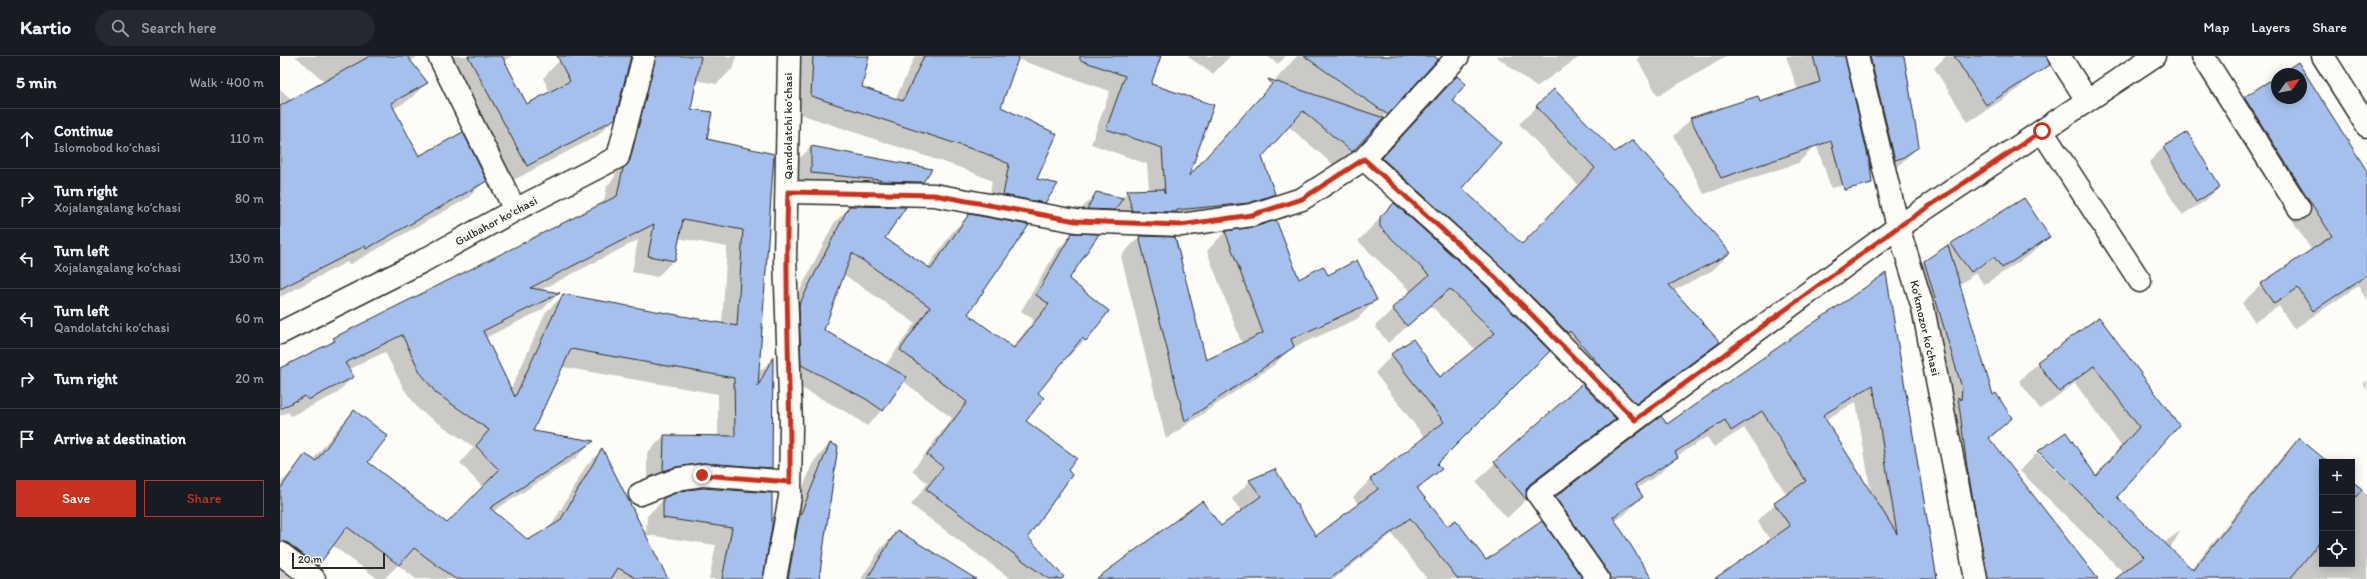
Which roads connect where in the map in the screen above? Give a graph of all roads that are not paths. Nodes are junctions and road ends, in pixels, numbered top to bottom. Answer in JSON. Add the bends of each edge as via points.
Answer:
{"nodes":[{"id":1,"x":439,"y":56,"type":"edge"},
{"id":2,"x":644,"y":56,"type":"edge"},
{"id":3,"x":789,"y":56,"type":"edge"},
{"id":4,"x":1458,"y":56,"type":"edge"},
{"id":5,"x":1857,"y":56,"type":"edge"},
{"id":6,"x":2059,"y":56,"type":"edge"},
{"id":7,"x":2154,"y":56,"type":"edge"},
{"id":8,"x":2203,"y":56,"type":"edge"},
{"id":9,"x":2323,"y":56,"type":"edge"},
{"id":10,"x":2087,"y":100,"type":"junction"},
{"id":11,"x":2367,"y":126,"type":"edge"},
{"id":12,"x":2042,"y":131,"type":"junction"},
{"id":13,"x":1364,"y":159,"type":"junction"},
{"id":14,"x":788,"y":192,"type":"junction"},
{"id":15,"x":2299,"y":208,"type":"dead end"},
{"id":16,"x":515,"y":210,"type":"junction"},
{"id":17,"x":1898,"y":227,"type":"junction"},
{"id":18,"x":2140,"y":281,"type":"dead end"},
{"id":19,"x":280,"y":333,"type":"edge"},
{"id":20,"x":1635,"y":420,"type":"junction"},
{"id":21,"x":790,"y":482,"type":"junction"},
{"id":22,"x":640,"y":494,"type":"dead end"},
{"id":23,"x":280,"y":553,"type":"edge"},
{"id":24,"x":314,"y":579,"type":"edge"},
{"id":25,"x":775,"y":579,"type":"edge"},
{"id":26,"x":1598,"y":579,"type":"edge"},
{"id":27,"x":1976,"y":579,"type":"edge"}],
"edges":[{"from":1,"to":16,"type":"street"},
{"from":2,"to":16,"type":"street","name":"Gulbahor koʻchasi","via":[[618,157]]},
{"from":3,"to":14,"type":"street","name":"Qandolatchi koʻchasi"},
{"from":4,"to":13,"type":"street"},
{"from":5,"to":17,"type":"street","name":"Koʻkmozor koʻchasi"},
{"from":6,"to":10,"type":"street"},
{"from":7,"to":10,"type":"street"},
{"from":8,"to":15,"type":"street"},
{"from":9,"to":11,"type":"street"},
{"from":10,"to":12,"type":"street"},
{"from":12,"to":17,"type":"street"},
{"from":12,"to":18,"type":"street"},
{"from":13,"to":14,"type":"street","via":[[1302,199],[1252,215],[1181,225],[1076,221],[934,195]]},
{"from":13,"to":20,"type":"street","via":[[1495,277]]},
{"from":14,"to":21,"type":"street","name":"Qandolatchi koʻchasi","via":[[785,258],[791,426]]},
{"from":16,"to":19,"type":"street","name":"Gulbahor koʻchasi","via":[[421,262]]},
{"from":17,"to":20,"type":"street"},
{"from":17,"to":27,"type":"street","name":"Koʻkmozor koʻchasi","via":[[1923,308]]},
{"from":20,"to":26,"type":"street","via":[[1538,494]]},
{"from":21,"to":22,"type":"street","via":[[702,475],[678,479]]},
{"from":21,"to":25,"type":"street","name":"Qandolatchi koʻchasi","via":[[790,497]]},
{"from":23,"to":24,"type":"street"}]}
